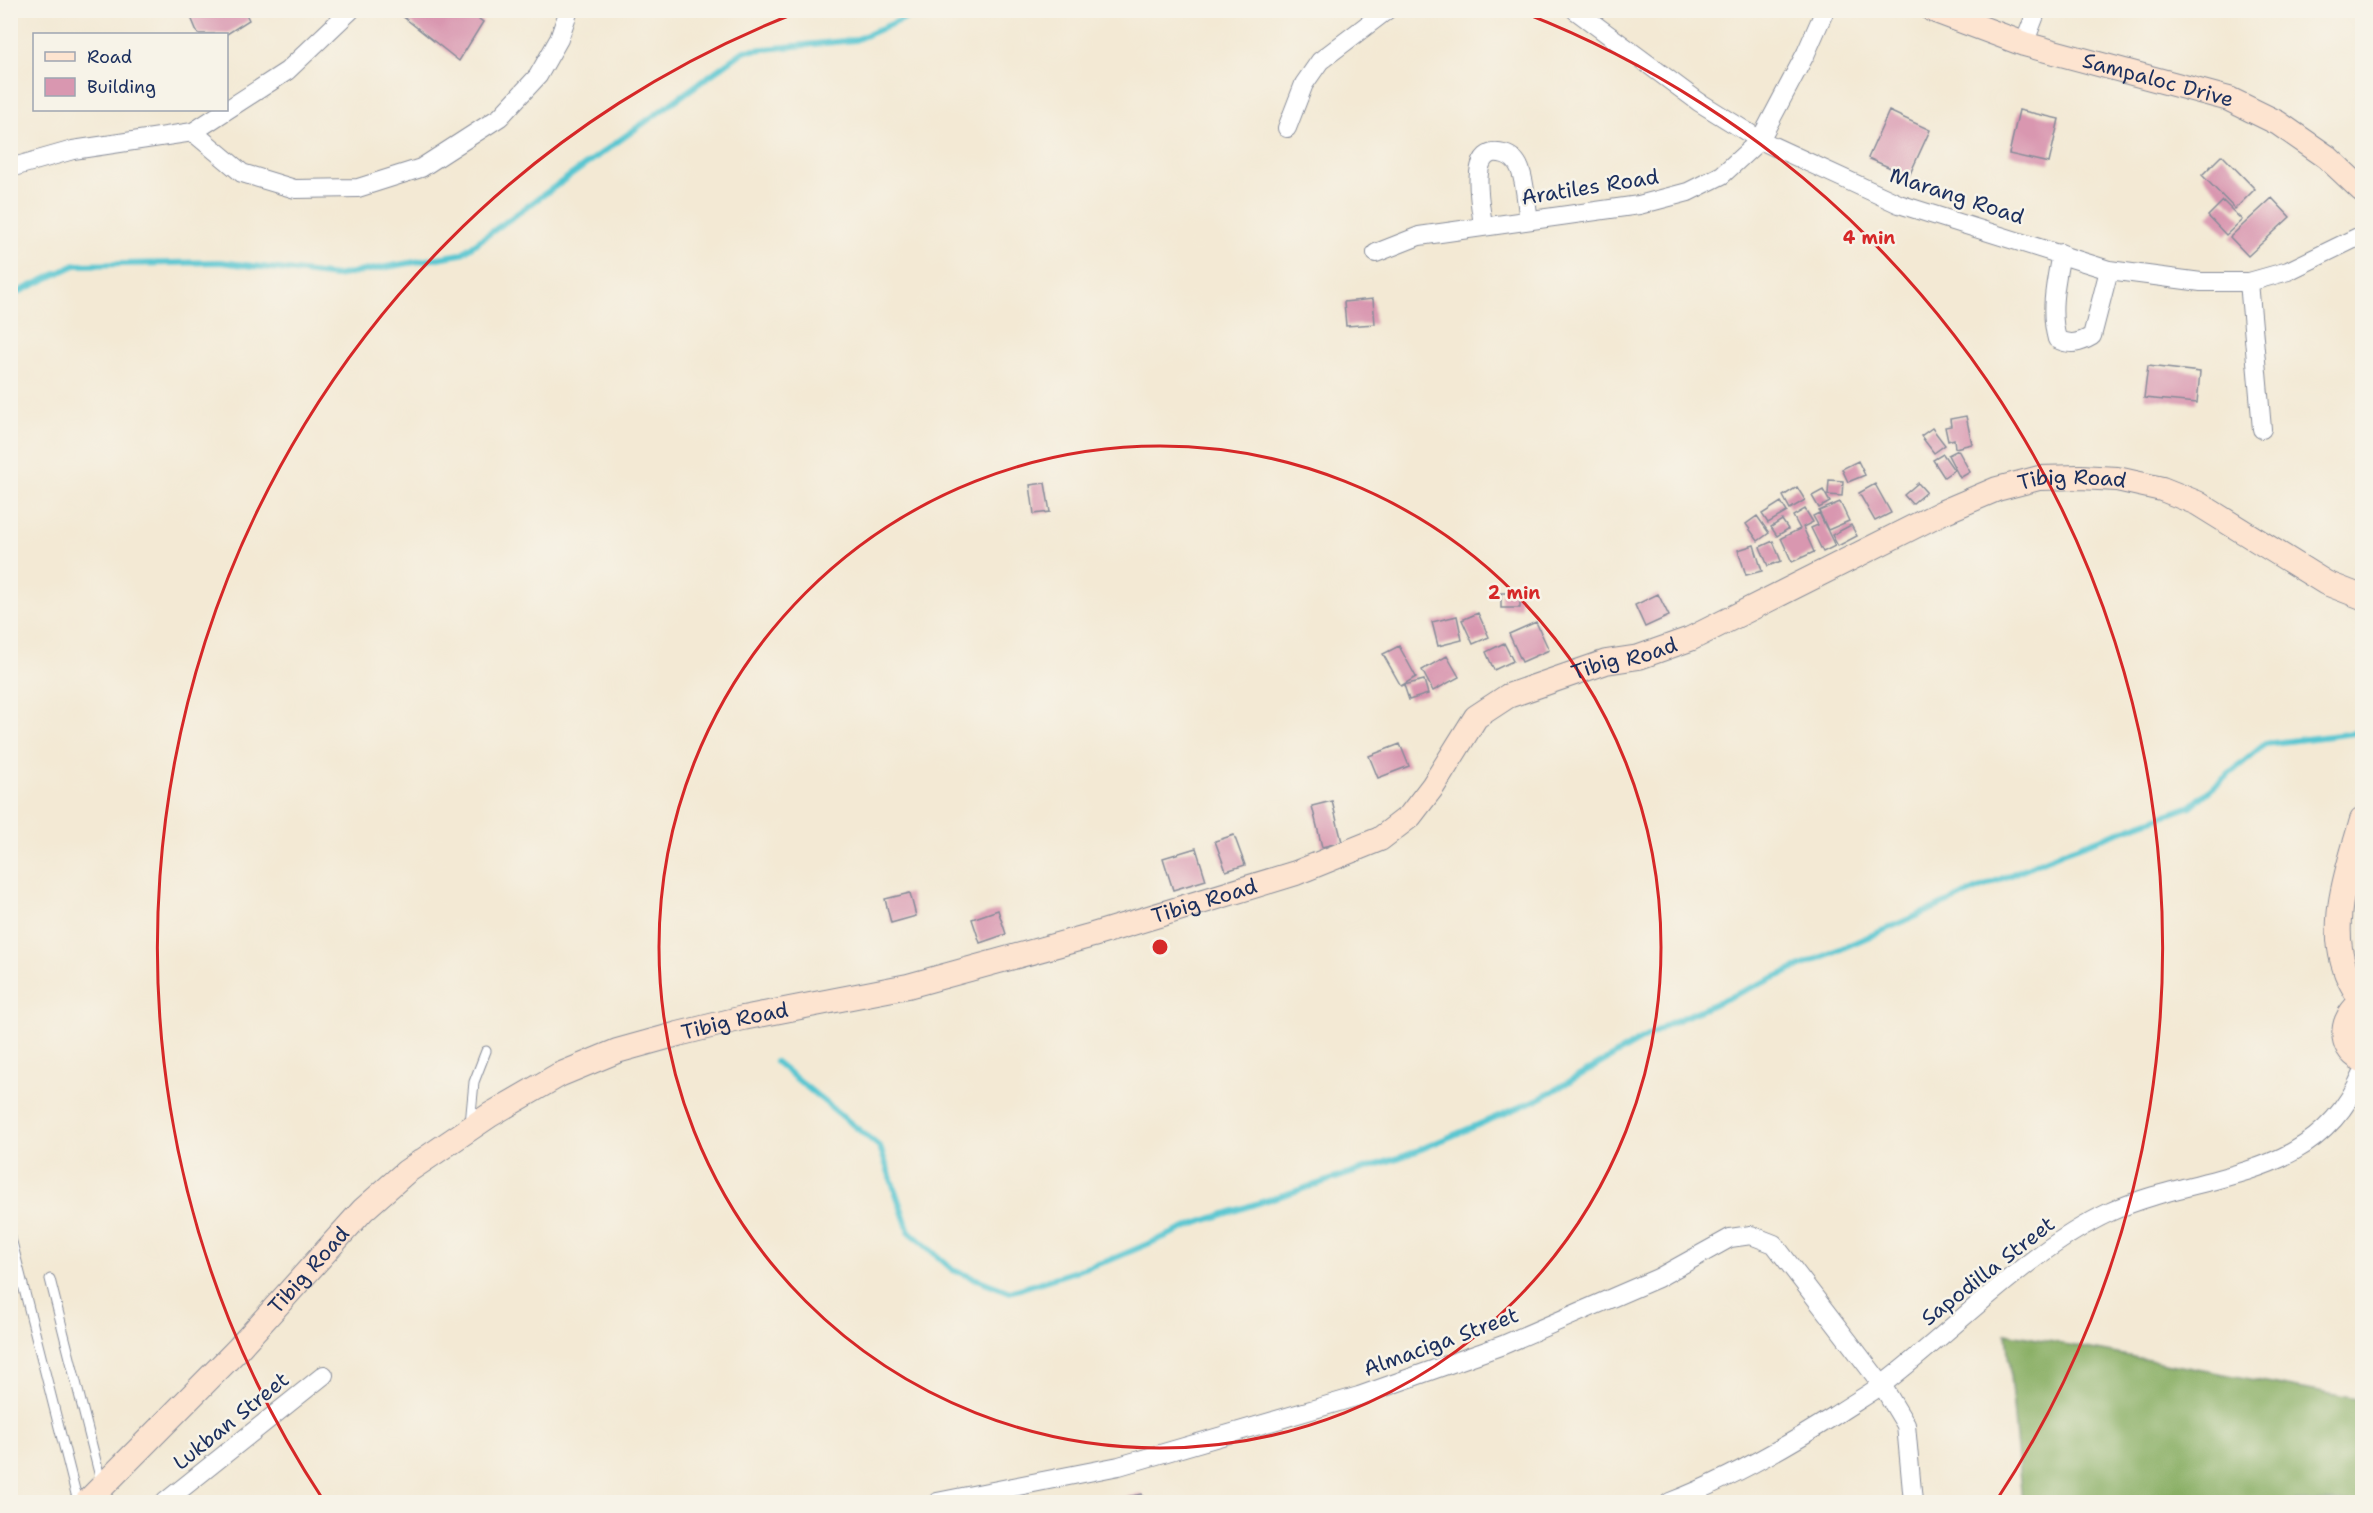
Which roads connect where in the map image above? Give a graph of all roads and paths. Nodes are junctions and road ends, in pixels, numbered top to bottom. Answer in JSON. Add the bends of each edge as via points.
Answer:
{"nodes":[{"id":1,"x":351,"y":10,"type":"edge"},
{"id":2,"x":569,"y":10,"type":"edge"},
{"id":3,"x":1387,"y":10,"type":"edge"},
{"id":4,"x":1575,"y":10,"type":"edge"},
{"id":5,"x":1825,"y":10,"type":"edge"},
{"id":6,"x":1933,"y":10,"type":"edge"},
{"id":7,"x":2037,"y":10,"type":"edge"},
{"id":8,"x":2024,"y":44,"type":"junction"},
{"id":9,"x":228,"y":109,"type":"edge"},
{"id":10,"x":225,"y":111,"type":"edge"},
{"id":11,"x":1287,"y":128,"type":"dead end"},
{"id":12,"x":193,"y":132,"type":"junction"},
{"id":13,"x":1760,"y":140,"type":"junction"},
{"id":14,"x":10,"y":168,"type":"edge"},
{"id":15,"x":2362,"y":190,"type":"edge"},
{"id":16,"x":1529,"y":220,"type":"junction"},
{"id":17,"x":1483,"y":225,"type":"junction"},
{"id":18,"x":2362,"y":235,"type":"edge"},
{"id":19,"x":1376,"y":253,"type":"dead end"},
{"id":20,"x":2061,"y":253,"type":"junction"},
{"id":21,"x":2109,"y":270,"type":"junction"},
{"id":22,"x":2249,"y":282,"type":"junction"},
{"id":23,"x":2262,"y":429,"type":"dead end"},
{"id":24,"x":2362,"y":597,"type":"edge"},
{"id":25,"x":2362,"y":820,"type":"edge"},
{"id":26,"x":2362,"y":1002,"type":"edge"},
{"id":27,"x":486,"y":1051,"type":"dead end"},
{"id":28,"x":2362,"y":1060,"type":"edge"},
{"id":29,"x":2362,"y":1074,"type":"edge"},
{"id":30,"x":470,"y":1129,"type":"junction"},
{"id":31,"x":10,"y":1234,"type":"edge"},
{"id":32,"x":50,"y":1279,"type":"dead end"},
{"id":33,"x":324,"y":1375,"type":"dead end"},
{"id":34,"x":1882,"y":1385,"type":"junction"},
{"id":35,"x":95,"y":1495,"type":"edge"},
{"id":36,"x":1009,"y":1496,"type":"edge"},
{"id":37,"x":1694,"y":1498,"type":"edge"},
{"id":38,"x":78,"y":1503,"type":"edge"},
{"id":39,"x":165,"y":1503,"type":"edge"},
{"id":40,"x":937,"y":1503,"type":"edge"},
{"id":41,"x":1670,"y":1503,"type":"edge"},
{"id":42,"x":1913,"y":1503,"type":"edge"}],
"edges":[{"from":1,"to":9,"type":"street","via":[[287,70]]},
{"from":2,"to":12,"type":"street","via":[[559,39],[538,76],[500,117],[422,168],[358,188],[295,189],[242,173]]},
{"from":3,"to":11,"type":"street","via":[[1320,61],[1304,84]]},
{"from":4,"to":13,"type":"street","name":"Marang Road","via":[[1699,102]]},
{"from":5,"to":13,"type":"street","name":"Aratiles Road"},
{"from":6,"to":8,"type":"main road","name":"Sampaloc Drive"},
{"from":7,"to":8,"type":"street"},
{"from":8,"to":15,"type":"main road","name":"Sampaloc Drive","via":[[2229,99],[2278,123],[2327,157]]},
{"from":10,"to":12,"type":"street"},
{"from":12,"to":14,"type":"street","via":[[73,150]]},
{"from":13,"to":16,"type":"street","name":"Aratiles Road","via":[[1722,175],[1688,192],[1639,205]]},
{"from":13,"to":20,"type":"street","name":"Marang Road","via":[[1899,204]]},
{"from":16,"to":17,"type":"street","name":"Aratiles Road"},
{"from":16,"to":17,"type":"street","via":[[1520,169],[1512,157],[1491,154],[1482,161],[1478,175]]},
{"from":17,"to":19,"type":"street","name":"Aratiles Road","via":[[1419,236]]},
{"from":18,"to":22,"type":"street","name":"Marang Road","via":[[2288,271]]},
{"from":20,"to":21,"type":"street","name":"Marang Road"},
{"from":20,"to":21,"type":"street","via":[[2053,304],[2054,327],[2057,339],[2066,344],[2080,343],[2092,336]]},
{"from":21,"to":22,"type":"street","name":"Marang Road","via":[[2201,282]]},
{"from":22,"to":23,"type":"street"},
{"from":24,"to":30,"type":"main road","name":"Tibig Road","via":[[2326,584],[2197,503],[2162,489],[2117,479],[2080,477],[2039,478],[1997,489],[1943,512],[1690,639],[1639,657],[1606,662],[1508,696],[1476,717],[1410,816],[1380,839],[1296,873],[908,986],[743,1018],[617,1051],[560,1075]]},
{"from":25,"to":26,"type":"main road","via":[[2343,891],[2339,945],[2345,970]]},
{"from":26,"to":28,"type":"main road","via":[[2353,1009],[2344,1029],[2350,1050]]},
{"from":27,"to":30,"type":"lane","via":[[474,1082]]},
{"from":29,"to":34,"type":"street","name":"Sapodilla Street","via":[[2353,1096],[2328,1126],[2297,1149],[2256,1170],[2163,1192],[2121,1208],[2057,1242]]},
{"from":30,"to":35,"type":"main road","name":"Tibig Road","via":[[406,1172],[363,1210],[237,1350]]},
{"from":31,"to":38,"type":"lane"},
{"from":32,"to":35,"type":"lane"},
{"from":33,"to":39,"type":"street","name":"Lukban Street"},
{"from":34,"to":36,"type":"street","name":"Almaciga Street","via":[[1774,1244],[1752,1235],[1730,1238],[1659,1278],[1503,1345],[1359,1396]]},
{"from":34,"to":37,"type":"street","name":"Sapodilla Street"},
{"from":34,"to":42,"type":"street","name":"Almaciga Street","via":[[1906,1425]]},
{"from":36,"to":40,"type":"street","name":"Almaciga Street"},
{"from":37,"to":41,"type":"street","name":"Sapodilla Street"}]}
